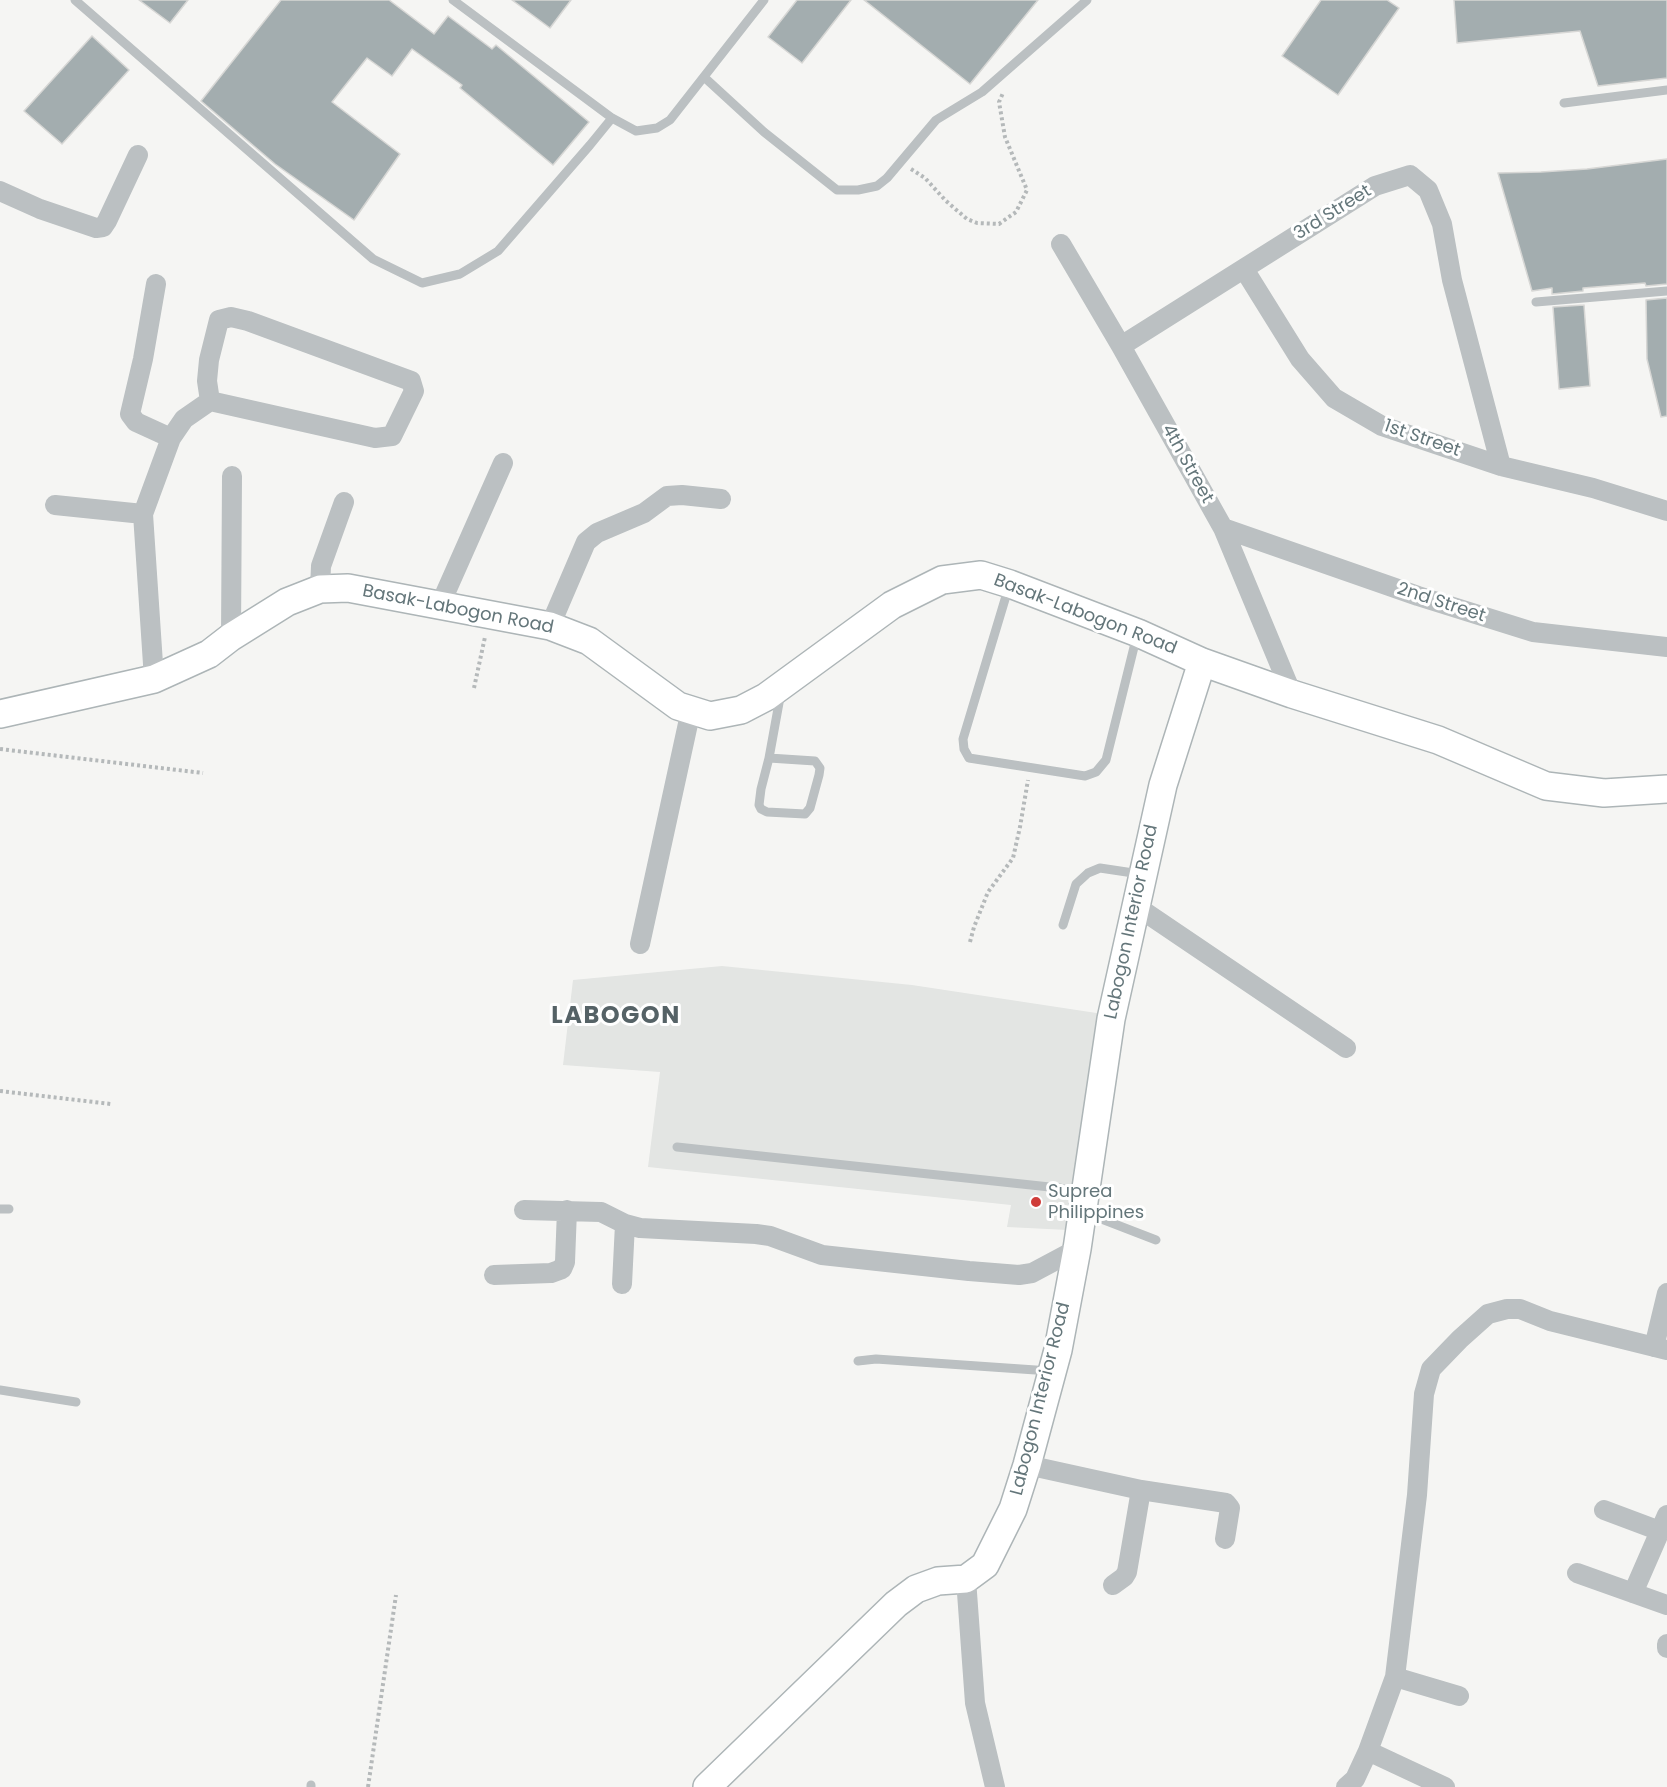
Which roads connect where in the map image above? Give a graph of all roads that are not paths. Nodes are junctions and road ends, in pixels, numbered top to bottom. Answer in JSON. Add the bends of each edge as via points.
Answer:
{"nodes":[{"id":1,"x":453,"y":0,"type":"edge"},
{"id":2,"x":764,"y":0,"type":"edge"},
{"id":3,"x":1087,"y":0,"type":"edge"},
{"id":4,"x":82,"y":2,"type":"edge"},
{"id":5,"x":704,"y":77,"type":"junction"},
{"id":6,"x":1667,"y":90,"type":"edge"},
{"id":7,"x":1564,"y":103,"type":"dead end"},
{"id":8,"x":612,"y":118,"type":"junction"},
{"id":9,"x":138,"y":155,"type":"dead end"},
{"id":10,"x":0,"y":191,"type":"edge"},
{"id":11,"x":1061,"y":243,"type":"dead end"},
{"id":12,"x":1244,"y":269,"type":"junction"},
{"id":13,"x":156,"y":284,"type":"dead end"},
{"id":14,"x":1667,"y":291,"type":"edge"},
{"id":15,"x":1536,"y":302,"type":"dead end"},
{"id":16,"x":1121,"y":346,"type":"junction"},
{"id":17,"x":210,"y":401,"type":"junction"},
{"id":18,"x":171,"y":438,"type":"junction"},
{"id":19,"x":503,"y":463,"type":"dead end"},
{"id":20,"x":1501,"y":466,"type":"junction"},
{"id":21,"x":232,"y":476,"type":"dead end"},
{"id":22,"x":721,"y":499,"type":"dead end"},
{"id":23,"x":344,"y":502,"type":"dead end"},
{"id":24,"x":56,"y":505,"type":"dead end"},
{"id":25,"x":1667,"y":511,"type":"edge"},
{"id":26,"x":143,"y":514,"type":"junction"},
{"id":27,"x":1222,"y":528,"type":"junction"},
{"id":28,"x":1010,"y":584,"type":"junction"},
{"id":29,"x":320,"y":589,"type":"junction"},
{"id":30,"x":440,"y":605,"type":"junction"},
{"id":31,"x":550,"y":626,"type":"junction"},
{"id":32,"x":1138,"y":633,"type":"junction"},
{"id":33,"x":231,"y":637,"type":"junction"},
{"id":34,"x":1667,"y":647,"type":"edge"},
{"id":35,"x":1202,"y":662,"type":"junction"},
{"id":36,"x":154,"y":679,"type":"junction"},
{"id":37,"x":782,"y":686,"type":"junction"},
{"id":38,"x":1292,"y":694,"type":"junction"},
{"id":39,"x":691,"y":710,"type":"junction"},
{"id":40,"x":0,"y":714,"type":"edge"},
{"id":41,"x":769,"y":758,"type":"junction"},
{"id":42,"x":1667,"y":789,"type":"edge"},
{"id":43,"x":1143,"y":875,"type":"junction"},
{"id":44,"x":1136,"y":906,"type":"junction"},
{"id":45,"x":1064,"y":925,"type":"dead end"},
{"id":46,"x":640,"y":944,"type":"dead end"},
{"id":47,"x":1346,"y":1048,"type":"dead end"},
{"id":48,"x":677,"y":1147,"type":"dead end"},
{"id":49,"x":1083,"y":1202,"type":"junction"},
{"id":50,"x":524,"y":1210,"type":"dead end"},
{"id":51,"x":567,"y":1210,"type":"junction"},
{"id":52,"x":625,"y":1224,"type":"junction"},
{"id":53,"x":1156,"y":1240,"type":"dead end"},
{"id":54,"x":1077,"y":1248,"type":"junction"},
{"id":55,"x":494,"y":1275,"type":"dead end"},
{"id":56,"x":622,"y":1284,"type":"dead end"},
{"id":57,"x":1667,"y":1293,"type":"edge"},
{"id":58,"x":1660,"y":1349,"type":"edge"},
{"id":59,"x":858,"y":1361,"type":"dead end"},
{"id":60,"x":1052,"y":1371,"type":"junction"},
{"id":61,"x":0,"y":1390,"type":"edge"},
{"id":62,"x":76,"y":1402,"type":"dead end"},
{"id":63,"x":1027,"y":1465,"type":"junction"},
{"id":64,"x":1141,"y":1490,"type":"junction"},
{"id":65,"x":1604,"y":1510,"type":"dead end"},
{"id":66,"x":1665,"y":1522,"type":"edge"},
{"id":67,"x":1226,"y":1539,"type":"dead end"},
{"id":68,"x":1577,"y":1573,"type":"dead end"},
{"id":69,"x":966,"y":1579,"type":"junction"},
{"id":70,"x":1113,"y":1585,"type":"dead end"},
{"id":71,"x":1633,"y":1593,"type":"junction"},
{"id":72,"x":1667,"y":1605,"type":"edge"},
{"id":73,"x":1395,"y":1677,"type":"junction"},
{"id":74,"x":1458,"y":1696,"type":"dead end"},
{"id":75,"x":1368,"y":1751,"type":"junction"},
{"id":76,"x":707,"y":1787,"type":"edge"},
{"id":77,"x":995,"y":1787,"type":"edge"},
{"id":78,"x":1346,"y":1787,"type":"edge"},
{"id":79,"x":1445,"y":1787,"type":"edge"}],
"edges":[{"from":1,"to":8,"type":"lane"},
{"from":2,"to":5,"type":"lane"},
{"from":3,"to":5,"type":"lane","via":[[982,92],[936,120],[877,186],[858,190],[837,190]]},
{"from":4,"to":8,"type":"lane","via":[[372,259],[422,283],[460,274],[498,251]]},
{"from":5,"to":8,"type":"lane","via":[[670,120],[657,128],[636,130]]},
{"from":6,"to":7,"type":"lane"},
{"from":9,"to":10,"type":"street","via":[[108,221],[96,228]]},
{"from":11,"to":16,"type":"street","name":"4th Street"},
{"from":12,"to":16,"type":"street","name":"3rd Street"},
{"from":12,"to":20,"type":"street","name":"1st Street","via":[[1300,359],[1334,398],[1382,426]]},
{"from":12,"to":20,"type":"street","name":"3rd Street","via":[[1376,186],[1410,175],[1428,190],[1442,224],[1452,280]]},
{"from":13,"to":18,"type":"street","via":[[130,414],[136,422]]},
{"from":14,"to":15,"type":"lane"},
{"from":16,"to":27,"type":"street","name":"4th Street"},
{"from":17,"to":17,"type":"street","via":[[209,360],[219,320],[231,317],[411,381],[414,391],[392,436],[375,438]]},
{"from":17,"to":18,"type":"street","via":[[184,419]]},
{"from":18,"to":26,"type":"street"},
{"from":19,"to":30,"type":"street"},
{"from":20,"to":25,"type":"street","name":"1st Street"},
{"from":21,"to":33,"type":"street"},
{"from":22,"to":31,"type":"street","via":[[667,496],[644,513],[597,532],[586,542]]},
{"from":23,"to":29,"type":"street","via":[[321,566]]},
{"from":24,"to":26,"type":"street"},
{"from":26,"to":36,"type":"street"},
{"from":27,"to":34,"type":"street","name":"2nd Street","via":[[1533,632]]},
{"from":27,"to":38,"type":"street","name":"4th Street"},
{"from":28,"to":32,"type":"street","name":"Basak-Labogon Road"},
{"from":28,"to":32,"type":"lane","via":[[963,739],[969,758],[1085,776],[1096,772],[1106,760]]},
{"from":28,"to":37,"type":"street","name":"Basak-Labogon Road","via":[[981,574],[942,580],[892,605]]},
{"from":29,"to":30,"type":"street","name":"Basak-Labogon Road","via":[[348,588]]},
{"from":29,"to":33,"type":"street","name":"Basak-Labogon Road","via":[[287,602]]},
{"from":30,"to":31,"type":"street","name":"Basak-Labogon Road"},
{"from":31,"to":39,"type":"street","name":"Basak-Labogon Road","via":[[589,641],[678,706]]},
{"from":32,"to":35,"type":"street","name":"Basak-Labogon Road"},
{"from":33,"to":36,"type":"street","name":"Basak-Labogon Road","via":[[209,654]]},
{"from":35,"to":38,"type":"street","name":"Basak-Labogon Road"},
{"from":35,"to":43,"type":"street","name":"Labogon Interior Road","via":[[1163,785]]},
{"from":36,"to":40,"type":"street","name":"Basak-Labogon Road"},
{"from":37,"to":39,"type":"street","name":"Basak-Labogon Road","via":[[741,710],[710,716]]},
{"from":37,"to":41,"type":"lane"},
{"from":38,"to":42,"type":"street","name":"Basak-Labogon Road","via":[[1438,740],[1546,786],[1604,793]]},
{"from":39,"to":46,"type":"street"},
{"from":41,"to":41,"type":"lane","via":[[759,801],[761,809],[805,814],[819,775],[815,761]]},
{"from":43,"to":44,"type":"street","name":"Labogon Interior Road"},
{"from":43,"to":45,"type":"lane","via":[[1100,867],[1088,873],[1076,884]]},
{"from":44,"to":47,"type":"street"},
{"from":44,"to":49,"type":"street","name":"Labogon Interior Road","via":[[1111,1019]]},
{"from":48,"to":49,"type":"lane","via":[[1059,1188]]},
{"from":49,"to":53,"type":"lane","via":[[1107,1222]]},
{"from":49,"to":54,"type":"street","name":"Labogon Interior Road"},
{"from":50,"to":51,"type":"street"},
{"from":51,"to":52,"type":"street","via":[[601,1212]]},
{"from":51,"to":55,"type":"street","via":[[562,1269],[551,1273]]},
{"from":52,"to":54,"type":"street","via":[[756,1234],[822,1255],[1019,1275],[1032,1273]]},
{"from":52,"to":56,"type":"street"},
{"from":54,"to":60,"type":"street","name":"Labogon Interior Road"},
{"from":57,"to":58,"type":"street"},
{"from":58,"to":73,"type":"street","via":[[1550,1322],[1520,1309],[1507,1309],[1488,1314],[1431,1369],[1424,1395],[1417,1495]]},
{"from":59,"to":60,"type":"lane"},
{"from":60,"to":63,"type":"street","name":"Labogon Interior Road"},
{"from":61,"to":62,"type":"lane"},
{"from":63,"to":64,"type":"street"},
{"from":63,"to":69,"type":"street","name":"Labogon Interior Road","via":[[1013,1509],[985,1565]]},
{"from":64,"to":67,"type":"street","via":[[1226,1503],[1230,1508]]},
{"from":64,"to":70,"type":"street","via":[[1127,1572]]},
{"from":65,"to":66,"type":"street"},
{"from":66,"to":71,"type":"street"},
{"from":68,"to":71,"type":"street"},
{"from":69,"to":76,"type":"street","via":[[938,1581],[916,1589],[896,1604]]},
{"from":69,"to":77,"type":"street","via":[[975,1703]]},
{"from":71,"to":72,"type":"street"},
{"from":73,"to":74,"type":"street"},
{"from":73,"to":75,"type":"street"},
{"from":75,"to":78,"type":"street","via":[[1355,1779]]},
{"from":75,"to":79,"type":"street"}]}
